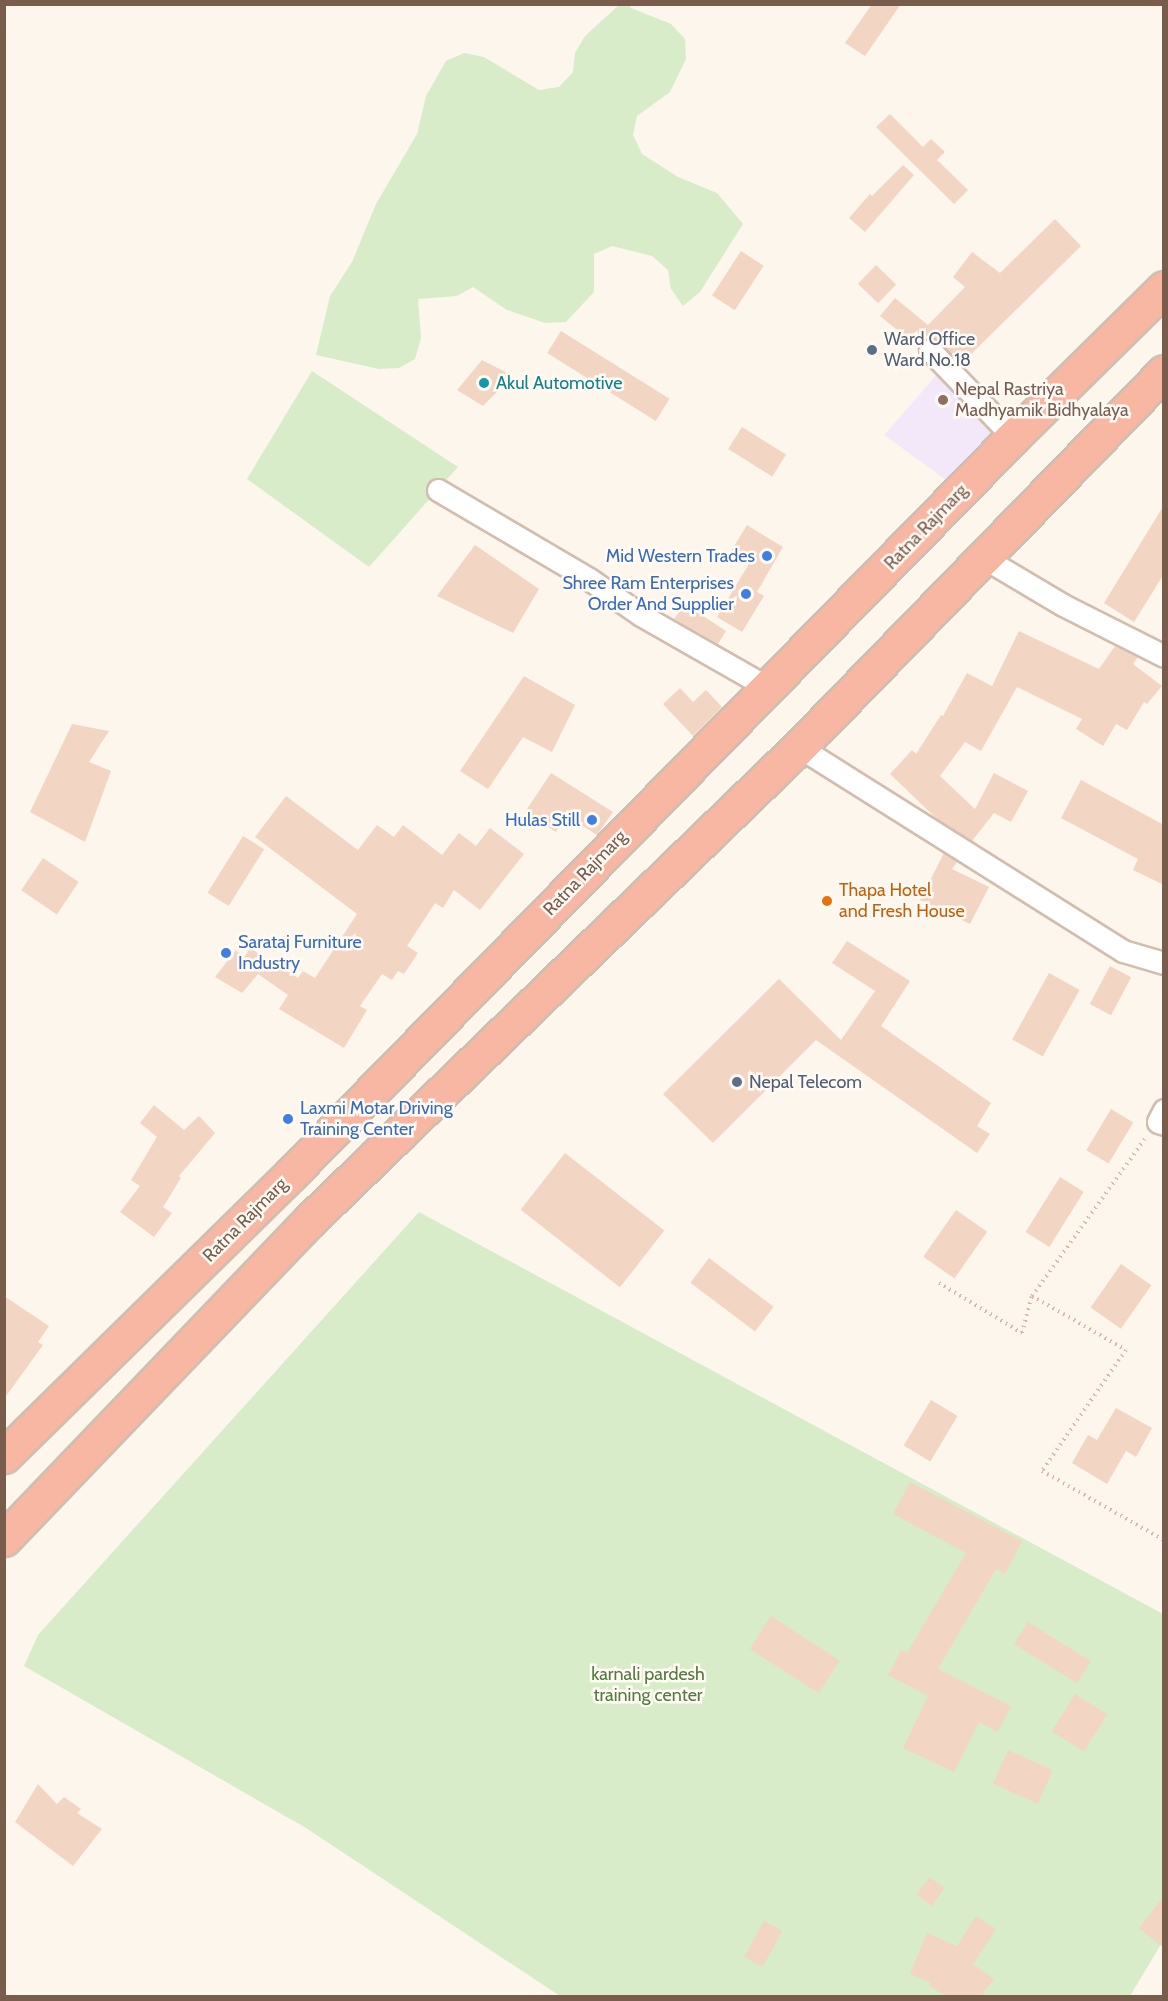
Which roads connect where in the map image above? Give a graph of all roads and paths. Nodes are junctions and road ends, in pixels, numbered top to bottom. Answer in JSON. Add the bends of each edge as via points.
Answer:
{"nodes":[{"id":1,"x":1164,"y":288,"type":"edge"},
{"id":2,"x":930,"y":350,"type":"dead end"},
{"id":3,"x":1164,"y":372,"type":"edge"},
{"id":4,"x":1013,"y":437,"type":"junction"},
{"id":5,"x":438,"y":490,"type":"dead end"},
{"id":6,"x":984,"y":558,"type":"junction"},
{"id":7,"x":1164,"y":656,"type":"edge"},
{"id":8,"x":769,"y":688,"type":"junction"},
{"id":9,"x":799,"y":747,"type":"junction"},
{"id":10,"x":1164,"y":963,"type":"edge"},
{"id":11,"x":1162,"y":1119,"type":"edge"},
{"id":12,"x":939,"y":1283,"type":"dead end"},
{"id":13,"x":1032,"y":1296,"type":"junction"},
{"id":14,"x":4,"y":1456,"type":"edge"},
{"id":15,"x":4,"y":1539,"type":"edge"},
{"id":16,"x":1164,"y":1540,"type":"edge"}],
"edges":[{"from":1,"to":4,"type":"highway","name":"Ratna Rajmarg"},
{"from":2,"to":4,"type":"street"},
{"from":3,"to":6,"type":"highway"},
{"from":4,"to":8,"type":"highway","name":"Ratna Rajmarg"},
{"from":5,"to":8,"type":"street","via":[[589,579],[641,615]]},
{"from":6,"to":7,"type":"street","via":[[1063,605]]},
{"from":6,"to":9,"type":"highway"},
{"from":8,"to":14,"type":"highway","name":"Ratna Rajmarg","via":[[291,1174]]},
{"from":9,"to":10,"type":"street","via":[[1124,951]]},
{"from":9,"to":15,"type":"highway","via":[[310,1220]]},
{"from":11,"to":13,"type":"path"},
{"from":12,"to":13,"type":"path","via":[[1022,1333]]},
{"from":13,"to":16,"type":"path","via":[[1126,1350],[1042,1471]]}]}
